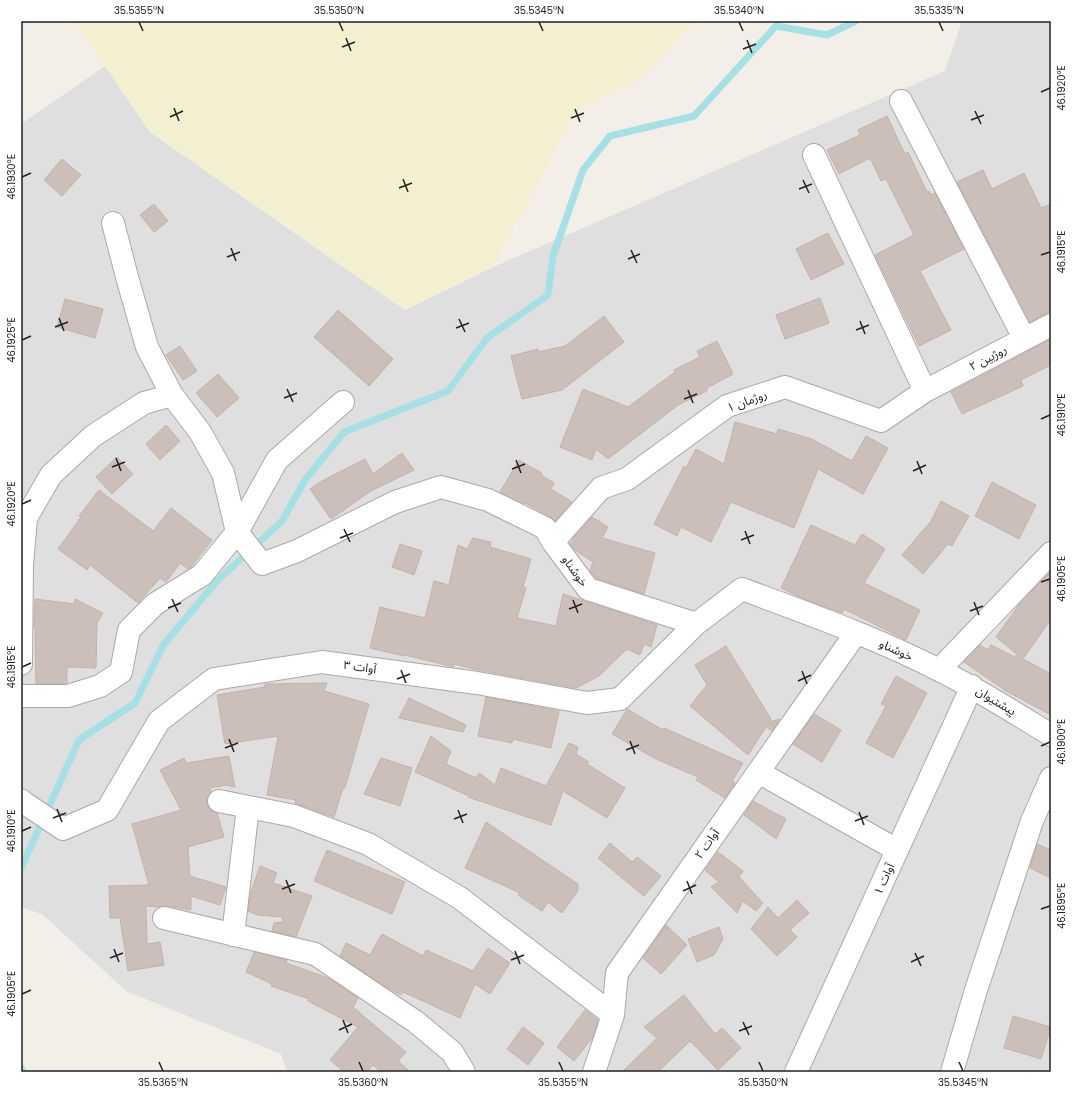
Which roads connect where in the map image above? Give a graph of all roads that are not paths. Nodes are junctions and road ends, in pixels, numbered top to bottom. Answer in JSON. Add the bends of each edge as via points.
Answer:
{"nodes":[{"id":1,"x":902,"y":101,"type":"dead end"},
{"id":2,"x":814,"y":155,"type":"dead end"},
{"id":3,"x":113,"y":223,"type":"dead end"},
{"id":4,"x":1051,"y":325,"type":"edge"},
{"id":5,"x":1024,"y":338,"type":"junction"},
{"id":6,"x":925,"y":391,"type":"junction"},
{"id":7,"x":172,"y":395,"type":"junction"},
{"id":8,"x":343,"y":402,"type":"dead end"},
{"id":9,"x":23,"y":517,"type":"edge"},
{"id":10,"x":237,"y":532,"type":"junction"},
{"id":11,"x":553,"y":542,"type":"junction"},
{"id":12,"x":1051,"y":553,"type":"edge"},
{"id":13,"x":696,"y":624,"type":"junction"},
{"id":14,"x":856,"y":633,"type":"junction"},
{"id":15,"x":21,"y":664,"type":"edge"},
{"id":16,"x":940,"y":670,"type":"junction"},
{"id":17,"x":972,"y":686,"type":"junction"},
{"id":18,"x":21,"y":696,"type":"edge"},
{"id":19,"x":1051,"y":735,"type":"edge"},
{"id":20,"x":758,"y":772,"type":"junction"},
{"id":21,"x":1051,"y":778,"type":"edge"},
{"id":22,"x":219,"y":801,"type":"dead end"},
{"id":23,"x":22,"y":802,"type":"edge"},
{"id":24,"x":248,"y":807,"type":"junction"},
{"id":25,"x":897,"y":850,"type":"junction"},
{"id":26,"x":164,"y":918,"type":"dead end"},
{"id":27,"x":233,"y":934,"type":"junction"},
{"id":28,"x":612,"y":1015,"type":"junction"},
{"id":29,"x":464,"y":1072,"type":"edge"},
{"id":30,"x":594,"y":1072,"type":"edge"},
{"id":31,"x":796,"y":1072,"type":"edge"},
{"id":32,"x":952,"y":1072,"type":"edge"}],
"edges":[{"from":1,"to":5,"type":"street"},
{"from":2,"to":6,"type":"street"},
{"from":3,"to":7,"type":"street","via":[[147,347]]},
{"from":4,"to":5,"type":"street","name":"روژبین ۲"},
{"from":5,"to":6,"type":"street","name":"روژبین ۲"},
{"from":6,"to":11,"type":"street","name":"روژمان ۱","via":[[881,421],[785,387],[727,406],[627,479],[601,488]]},
{"from":7,"to":9,"type":"street","via":[[144,403],[93,436],[52,475]]},
{"from":7,"to":10,"type":"street","via":[[200,432],[222,472]]},
{"from":8,"to":10,"type":"street","via":[[277,460]]},
{"from":9,"to":15,"type":"street"},
{"from":10,"to":11,"type":"street","name":"خوشناو","via":[[262,564],[298,551],[395,502],[441,487],[488,500],[545,528]]},
{"from":10,"to":18,"type":"street","via":[[202,575],[155,604],[129,630],[122,672],[100,686],[68,696]]},
{"from":11,"to":13,"type":"street","name":"خوشناو","via":[[588,590]]},
{"from":12,"to":16,"type":"street"},
{"from":13,"to":14,"type":"street","name":"خوشناو","via":[[742,589]]},
{"from":13,"to":23,"type":"street","name":"آوات ۳","via":[[620,699],[587,703],[322,662],[214,679],[158,721],[107,810],[63,829]]},
{"from":14,"to":16,"type":"street","name":"خوشناو"},
{"from":14,"to":20,"type":"street","name":"آوات ۲"},
{"from":16,"to":17,"type":"street","name":"پیشتیوان"},
{"from":17,"to":19,"type":"street","name":"پیشتیوان"},
{"from":17,"to":25,"type":"street","name":"آوات ۱"},
{"from":20,"to":25,"type":"street"},
{"from":20,"to":28,"type":"street","name":"آوات ۲","via":[[617,973]]},
{"from":21,"to":32,"type":"street","via":[[1032,821],[976,990]]},
{"from":22,"to":24,"type":"street"},
{"from":24,"to":27,"type":"street"},
{"from":24,"to":28,"type":"street","via":[[294,816],[368,844],[460,898]]},
{"from":25,"to":31,"type":"street","name":"آوات ۱"},
{"from":26,"to":27,"type":"street"},
{"from":27,"to":29,"type":"street","via":[[315,954],[416,1022],[452,1052]]},
{"from":28,"to":30,"type":"street","name":"آوات ۲"}]}
